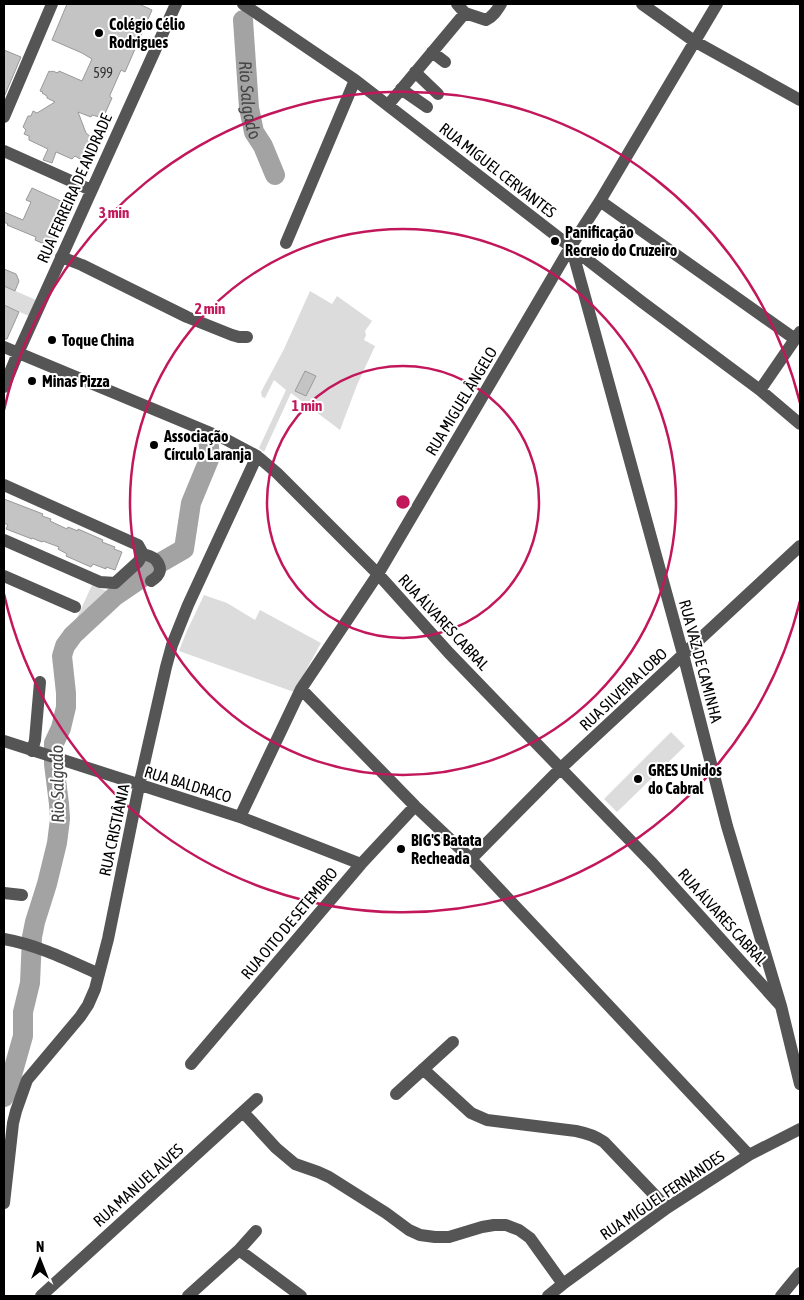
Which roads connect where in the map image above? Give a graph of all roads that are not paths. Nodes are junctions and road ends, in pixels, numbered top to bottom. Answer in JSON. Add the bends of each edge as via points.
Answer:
{"nodes":[{"id":1,"x":52,"y":4,"type":"edge"},
{"id":2,"x":176,"y":4,"type":"edge"},
{"id":3,"x":243,"y":4,"type":"edge"},
{"id":4,"x":501,"y":4,"type":"edge"},
{"id":5,"x":642,"y":4,"type":"edge"},
{"id":6,"x":717,"y":4,"type":"edge"},
{"id":7,"x":461,"y":8,"type":"edge"},
{"id":8,"x":694,"y":41,"type":"junction"},
{"id":9,"x":432,"y":52,"type":"junction"},
{"id":10,"x":445,"y":62,"type":"dead end"},
{"id":11,"x":415,"y":72,"type":"junction"},
{"id":12,"x":356,"y":80,"type":"junction"},
{"id":13,"x":401,"y":89,"type":"junction"},
{"id":14,"x":438,"y":94,"type":"dead end"},
{"id":15,"x":800,"y":100,"type":"edge"},
{"id":16,"x":388,"y":105,"type":"junction"},
{"id":17,"x":427,"y":107,"type":"dead end"},
{"id":18,"x":4,"y":117,"type":"edge"},
{"id":19,"x":4,"y":151,"type":"edge"},
{"id":20,"x":91,"y":190,"type":"junction"},
{"id":21,"x":600,"y":201,"type":"junction"},
{"id":22,"x":286,"y":243,"type":"dead end"},
{"id":23,"x":571,"y":246,"type":"junction"},
{"id":24,"x":61,"y":257,"type":"junction"},
{"id":25,"x":798,"y":335,"type":"edge"},
{"id":26,"x":247,"y":336,"type":"dead end"},
{"id":27,"x":4,"y":347,"type":"edge"},
{"id":28,"x":18,"y":353,"type":"junction"},
{"id":29,"x":4,"y":387,"type":"edge"},
{"id":30,"x":760,"y":390,"type":"junction"},
{"id":31,"x":800,"y":424,"type":"edge"},
{"id":32,"x":257,"y":456,"type":"junction"},
{"id":33,"x":4,"y":485,"type":"edge"},
{"id":34,"x":4,"y":540,"type":"edge"},
{"id":35,"x":800,"y":546,"type":"edge"},
{"id":36,"x":148,"y":556,"type":"junction"},
{"id":37,"x":378,"y":574,"type":"junction"},
{"id":38,"x":4,"y":576,"type":"edge"},
{"id":39,"x":151,"y":581,"type":"dead end"},
{"id":40,"x":75,"y":608,"type":"dead end"},
{"id":41,"x":684,"y":654,"type":"junction"},
{"id":42,"x":40,"y":682,"type":"dead end"},
{"id":43,"x":301,"y":689,"type":"junction"},
{"id":44,"x":4,"y":742,"type":"edge"},
{"id":45,"x":34,"y":751,"type":"junction"},
{"id":46,"x":561,"y":768,"type":"junction"},
{"id":47,"x":139,"y":786,"type":"junction"},
{"id":48,"x":415,"y":806,"type":"junction"},
{"id":49,"x":240,"y":817,"type":"junction"},
{"id":50,"x":471,"y":858,"type":"junction"},
{"id":51,"x":361,"y":864,"type":"junction"},
{"id":52,"x":4,"y":892,"type":"edge"},
{"id":53,"x":22,"y":895,"type":"dead end"},
{"id":54,"x":4,"y":940,"type":"edge"},
{"id":55,"x":99,"y":974,"type":"junction"},
{"id":56,"x":781,"y":1006,"type":"junction"},
{"id":57,"x":453,"y":1042,"type":"dead end"},
{"id":58,"x":191,"y":1064,"type":"dead end"},
{"id":59,"x":423,"y":1069,"type":"junction"},
{"id":60,"x":800,"y":1084,"type":"edge"},
{"id":61,"x":396,"y":1094,"type":"dead end"},
{"id":62,"x":258,"y":1099,"type":"dead end"},
{"id":63,"x":243,"y":1112,"type":"junction"},
{"id":64,"x":800,"y":1129,"type":"edge"},
{"id":65,"x":749,"y":1155,"type":"junction"},
{"id":66,"x":4,"y":1203,"type":"edge"},
{"id":67,"x":667,"y":1208,"type":"junction"},
{"id":68,"x":256,"y":1231,"type":"dead end"},
{"id":69,"x":239,"y":1250,"type":"junction"},
{"id":70,"x":800,"y":1273,"type":"edge"},
{"id":71,"x":563,"y":1284,"type":"junction"},
{"id":72,"x":41,"y":1296,"type":"edge"},
{"id":73,"x":188,"y":1296,"type":"edge"},
{"id":74,"x":301,"y":1296,"type":"edge"},
{"id":75,"x":548,"y":1296,"type":"edge"},
{"id":76,"x":781,"y":1296,"type":"edge"}],
"edges":[{"from":1,"to":18,"type":"street"},
{"from":2,"to":20,"type":"street","name":"RUA FERREIRA DE ANDRADE"},
{"from":3,"to":12,"type":"street","name":"RUA MIGUEL CERVANTES"},
{"from":4,"to":7,"type":"street","via":[[486,20]]},
{"from":5,"to":8,"type":"street"},
{"from":6,"to":8,"type":"street","name":"RUA MIGUEL ÂNGELO"},
{"from":7,"to":9,"type":"street"},
{"from":8,"to":15,"type":"street"},
{"from":8,"to":21,"type":"street","name":"RUA MIGUEL ÂNGELO"},
{"from":9,"to":10,"type":"street"},
{"from":9,"to":11,"type":"street"},
{"from":11,"to":13,"type":"street"},
{"from":11,"to":14,"type":"street"},
{"from":12,"to":16,"type":"street","name":"RUA MIGUEL CERVANTES"},
{"from":12,"to":22,"type":"street"},
{"from":13,"to":16,"type":"street"},
{"from":13,"to":17,"type":"street"},
{"from":16,"to":23,"type":"street","name":"RUA MIGUEL CERVANTES"},
{"from":19,"to":20,"type":"street"},
{"from":20,"to":24,"type":"street","name":"RUA FERREIRA DE ANDRADE"},
{"from":21,"to":23,"type":"street","name":"RUA MIGUEL ÂNGELO"},
{"from":21,"to":25,"type":"street"},
{"from":23,"to":30,"type":"street","name":"RUA MIGUEL CERVANTES"},
{"from":23,"to":37,"type":"street","name":"RUA MIGUEL ÂNGELO"},
{"from":23,"to":41,"type":"street","name":"RUA VAZ DE CAMINHA"},
{"from":24,"to":26,"type":"street","via":[[187,316],[232,335]]},
{"from":24,"to":28,"type":"street","name":"RUA FERREIRA DE ANDRADE"},
{"from":25,"to":30,"type":"street"},
{"from":27,"to":28,"type":"street","name":"RUA ÁLVARES CABRAL"},
{"from":28,"to":29,"type":"street","name":"RUA FERREIRA DE ANDRADE"},
{"from":28,"to":32,"type":"street","name":"RUA ÁLVARES CABRAL","via":[[225,438]]},
{"from":30,"to":31,"type":"street","name":"RUA MIGUEL CERVANTES"},
{"from":32,"to":37,"type":"street","name":"RUA ÁLVARES CABRAL"},
{"from":32,"to":47,"type":"street","name":"RUA CRISTIÂNIA","via":[[176,633]]},
{"from":33,"to":36,"type":"street","via":[[138,545]]},
{"from":34,"to":36,"type":"street","via":[[100,582],[115,583]]},
{"from":35,"to":41,"type":"street","name":"RUA SILVEIRA LOBO"},
{"from":36,"to":39,"type":"street","via":[[156,560],[160,569]]},
{"from":37,"to":43,"type":"street","name":"RUA MIGUEL ÂNGELO"},
{"from":37,"to":46,"type":"street","name":"RUA ÁLVARES CABRAL","via":[[449,653]]},
{"from":38,"to":40,"type":"street"},
{"from":41,"to":46,"type":"street","name":"RUA SILVEIRA LOBO"},
{"from":41,"to":56,"type":"street","name":"RUA VAZ DE CAMINHA","via":[[727,826]]},
{"from":42,"to":45,"type":"street"},
{"from":43,"to":48,"type":"street"},
{"from":43,"to":49,"type":"street","name":"RUA MIGUEL ÂNGELO"},
{"from":44,"to":45,"type":"street","name":"RUA BALDRACO"},
{"from":45,"to":47,"type":"street","name":"RUA BALDRACO"},
{"from":46,"to":50,"type":"street","name":"RUA SILVEIRA LOBO"},
{"from":46,"to":56,"type":"street","name":"RUA ÁLVARES CABRAL","via":[[690,903]]},
{"from":47,"to":49,"type":"street","name":"RUA BALDRACO"},
{"from":47,"to":55,"type":"street","name":"RUA CRISTIÂNIA"},
{"from":48,"to":50,"type":"street"},
{"from":48,"to":51,"type":"street","name":"RUA OITO DE SETEMBRO"},
{"from":49,"to":51,"type":"street","name":"RUA BALDRACO"},
{"from":50,"to":65,"type":"street"},
{"from":51,"to":58,"type":"street","name":"RUA OITO DE SETEMBRO"},
{"from":52,"to":53,"type":"street"},
{"from":54,"to":55,"type":"street","via":[[50,952]]},
{"from":55,"to":66,"type":"street","name":"RUA CRISTIÂNIA","via":[[92,997],[80,1017],[27,1080],[13,1123]]},
{"from":56,"to":60,"type":"street","name":"RUA VAZ DE CAMINHA"},
{"from":57,"to":59,"type":"street"},
{"from":59,"to":61,"type":"street"},
{"from":59,"to":67,"type":"street","via":[[471,1113],[487,1120],[576,1131],[597,1137]]},
{"from":62,"to":63,"type":"street","name":"RUA MANUEL ALVES"},
{"from":63,"to":71,"type":"street","via":[[295,1164],[329,1177],[420,1235],[449,1237],[494,1225],[519,1230],[530,1238]]},
{"from":63,"to":72,"type":"street","name":"RUA MANUEL ALVES"},
{"from":64,"to":65,"type":"street","name":"RUA MIGUEL FERNANDES"},
{"from":65,"to":67,"type":"street","name":"RUA MIGUEL FERNANDES"},
{"from":67,"to":71,"type":"street","name":"RUA MIGUEL FERNANDES"},
{"from":68,"to":69,"type":"street"},
{"from":69,"to":73,"type":"street"},
{"from":69,"to":74,"type":"street"},
{"from":70,"to":76,"type":"street"},
{"from":71,"to":75,"type":"street","name":"RUA MIGUEL FERNANDES"}]}
